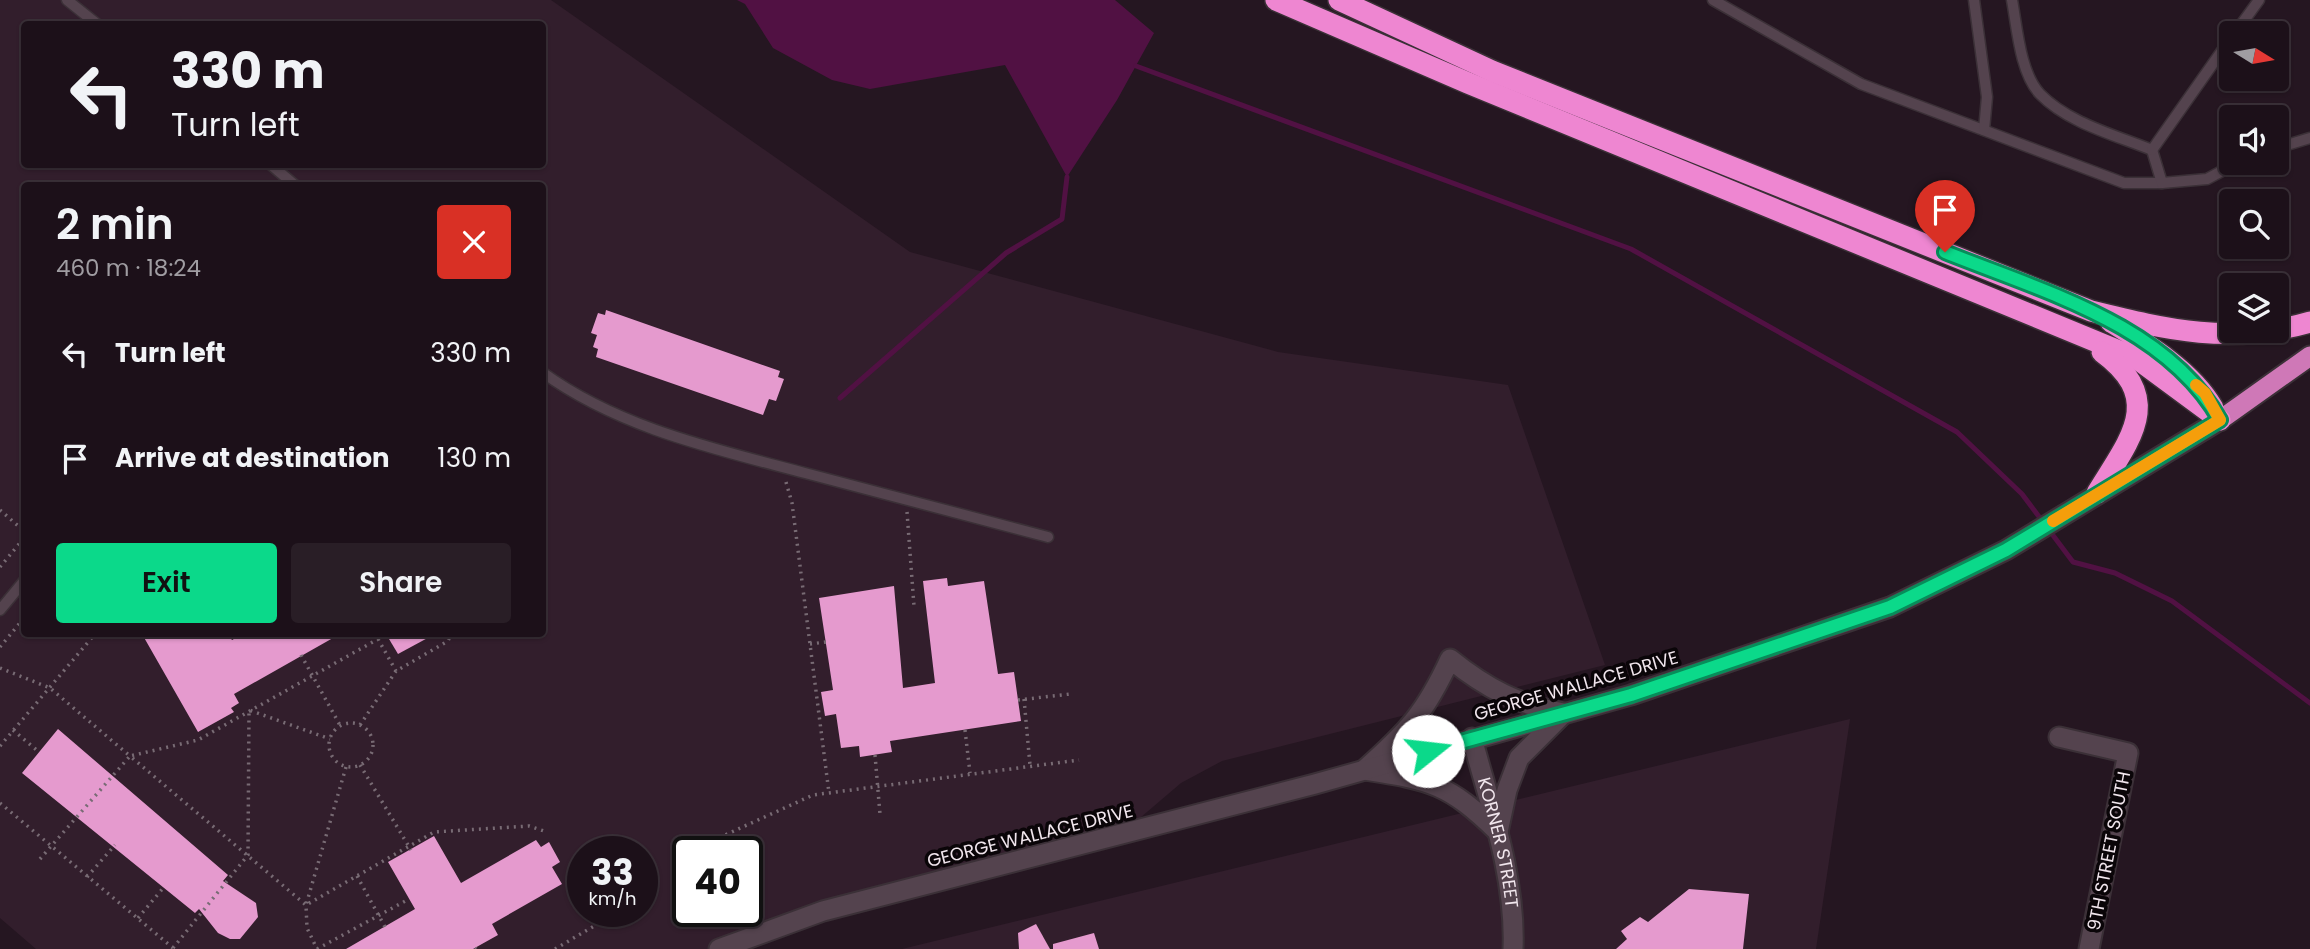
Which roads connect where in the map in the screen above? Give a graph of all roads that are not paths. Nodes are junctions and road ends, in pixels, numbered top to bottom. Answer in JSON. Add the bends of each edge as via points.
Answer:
{"nodes":[{"id":1,"x":67,"y":0,"type":"edge"},
{"id":2,"x":1276,"y":0,"type":"edge"},
{"id":3,"x":1339,"y":0,"type":"edge"},
{"id":4,"x":1713,"y":0,"type":"edge"},
{"id":5,"x":1975,"y":0,"type":"edge"},
{"id":6,"x":2012,"y":0,"type":"edge"},
{"id":7,"x":2259,"y":0,"type":"edge"},
{"id":8,"x":93,"y":21,"type":"edge"},
{"id":9,"x":2244,"y":21,"type":"edge"},
{"id":10,"x":2219,"y":55,"type":"edge"},
{"id":11,"x":1984,"y":130,"type":"junction"},
{"id":12,"x":2310,"y":138,"type":"edge"},
{"id":13,"x":2289,"y":144,"type":"edge"},
{"id":14,"x":2152,"y":150,"type":"junction"},
{"id":15,"x":275,"y":168,"type":"edge"},
{"id":16,"x":2219,"y":173,"type":"edge"},
{"id":17,"x":291,"y":182,"type":"edge"},
{"id":18,"x":2162,"y":183,"type":"junction"},
{"id":19,"x":2091,"y":311,"type":"junction"},
{"id":20,"x":2310,"y":322,"type":"edge"},
{"id":21,"x":2078,"y":334,"type":"junction"},
{"id":22,"x":2310,"y":356,"type":"edge"},
{"id":23,"x":546,"y":375,"type":"edge"},
{"id":24,"x":2220,"y":420,"type":"junction"},
{"id":25,"x":2097,"y":493,"type":"junction"},
{"id":26,"x":1048,"y":537,"type":"dead end"},
{"id":27,"x":21,"y":585,"type":"edge"},
{"id":28,"x":0,"y":610,"type":"edge"},
{"id":29,"x":1564,"y":713,"type":"junction"},
{"id":30,"x":2059,"y":737,"type":"dead end"},
{"id":31,"x":1472,"y":738,"type":"junction"},
{"id":32,"x":1364,"y":770,"type":"junction"},
{"id":33,"x":1498,"y":832,"type":"junction"},
{"id":34,"x":719,"y":949,"type":"edge"},
{"id":35,"x":1513,"y":949,"type":"edge"},
{"id":36,"x":2089,"y":949,"type":"edge"}],
"edges":[{"from":1,"to":8,"type":"lane"},
{"from":2,"to":21,"type":"highway"},
{"from":3,"to":19,"type":"highway","via":[[1492,71]]},
{"from":4,"to":11,"type":"lane","via":[[1861,83]]},
{"from":5,"to":11,"type":"lane","via":[[1987,97]]},
{"from":6,"to":14,"type":"lane","via":[[2022,57],[2039,93],[2080,121]]},
{"from":7,"to":9,"type":"lane"},
{"from":10,"to":14,"type":"lane"},
{"from":11,"to":18,"type":"lane","via":[[2124,183]]},
{"from":12,"to":13,"type":"lane"},
{"from":14,"to":18,"type":"lane"},
{"from":15,"to":17,"type":"lane"},
{"from":16,"to":18,"type":"lane","via":[[2207,179]]},
{"from":19,"to":20,"type":"highway","via":[[2173,331],[2210,334],[2253,334]]},
{"from":19,"to":24,"type":"highway","via":[[2146,344],[2185,376],[2205,393]]},
{"from":21,"to":24,"type":"highway","via":[[2136,358]]},
{"from":21,"to":25,"type":"highway","via":[[2125,371],[2138,401],[2134,429]]},
{"from":22,"to":24,"type":"highway","name":"GEORGE WALLACE DRIVE"},
{"from":23,"to":26,"type":"lane","via":[[613,414],[697,444]]},
{"from":24,"to":25,"type":"street","name":"GEORGE WALLACE DRIVE"},
{"from":25,"to":29,"type":"street","name":"GEORGE WALLACE DRIVE","via":[[2006,550],[1890,607],[1631,695]]},
{"from":27,"to":28,"type":"lane"},
{"from":29,"to":31,"type":"street","name":"GEORGE WALLACE DRIVE"},
{"from":29,"to":32,"type":"street","via":[[1513,700],[1450,659],[1412,727]]},
{"from":29,"to":33,"type":"street","via":[[1519,758]]},
{"from":30,"to":36,"type":"street","name":"9TH STREET SOUTH","via":[[2128,753]]},
{"from":31,"to":32,"type":"street","name":"GEORGE WALLACE DRIVE"},
{"from":31,"to":33,"type":"street","name":"KORNER STREET"},
{"from":32,"to":33,"type":"street","via":[[1408,777],[1451,791]]},
{"from":32,"to":34,"type":"street","name":"GEORGE WALLACE DRIVE","via":[[822,911]]},
{"from":33,"to":35,"type":"street","name":"KORNER STREET"}]}
